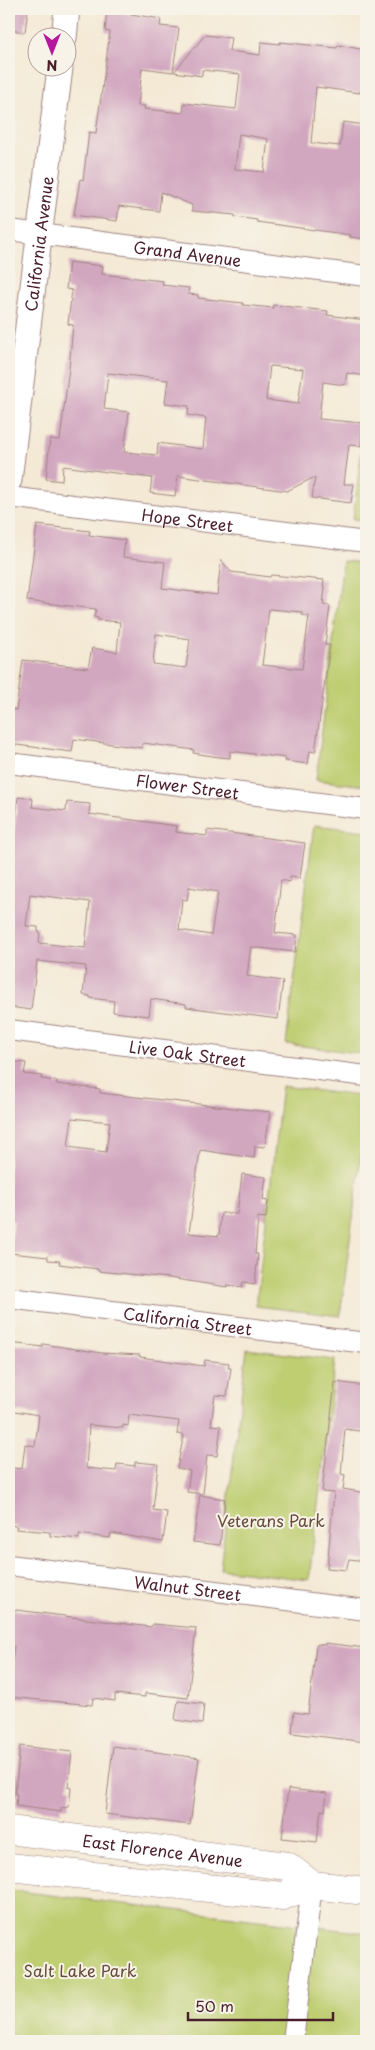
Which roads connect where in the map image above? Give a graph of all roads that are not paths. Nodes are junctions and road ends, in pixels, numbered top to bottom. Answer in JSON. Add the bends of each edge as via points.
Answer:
{"nodes":[{"id":1,"x":68,"y":9,"type":"edge"},
{"id":2,"x":65,"y":28,"type":"edge"},
{"id":3,"x":59,"y":78,"type":"edge"},
{"id":4,"x":9,"y":230,"type":"edge"},
{"id":5,"x":39,"y":234,"type":"junction"},
{"id":6,"x":366,"y":276,"type":"edge"},
{"id":7,"x":9,"y":480,"type":"edge"},
{"id":8,"x":9,"y":497,"type":"edge"},
{"id":9,"x":366,"y":542,"type":"edge"},
{"id":10,"x":9,"y":764,"type":"edge"},
{"id":11,"x":366,"y":809,"type":"edge"},
{"id":12,"x":9,"y":1030,"type":"edge"},
{"id":13,"x":366,"y":1076,"type":"edge"},
{"id":14,"x":9,"y":1298,"type":"edge"},
{"id":15,"x":366,"y":1342,"type":"edge"},
{"id":16,"x":9,"y":1565,"type":"edge"},
{"id":17,"x":366,"y":1610,"type":"edge"},
{"id":18,"x":9,"y":1830,"type":"edge"},
{"id":19,"x":9,"y":1867,"type":"edge"},
{"id":20,"x":312,"y":1885,"type":"junction"},
{"id":21,"x":366,"y":1891,"type":"edge"},
{"id":22,"x":293,"y":2041,"type":"edge"}],
"edges":[{"from":1,"to":2,"type":"street"},
{"from":3,"to":5,"type":"street","name":"California Avenue"},
{"from":4,"to":5,"type":"street","name":"Grand Avenue"},
{"from":5,"to":6,"type":"street","name":"Grand Avenue"},
{"from":5,"to":7,"type":"street","name":"California Avenue"},
{"from":8,"to":9,"type":"street","name":"Hope Street"},
{"from":10,"to":11,"type":"street","name":"Flower Street"},
{"from":12,"to":13,"type":"street","name":"Live Oak Street"},
{"from":14,"to":15,"type":"street","name":"California Street"},
{"from":16,"to":17,"type":"street","name":"Walnut Street"},
{"from":18,"to":20,"type":"main road","name":"East Florence Avenue","via":[[287,1866]]},
{"from":19,"to":20,"type":"main road","name":"East Florence Avenue","via":[[283,1896]]},
{"from":20,"to":21,"type":"main road","name":"East Florence Avenue"},
{"from":20,"to":22,"type":"street"}]}
